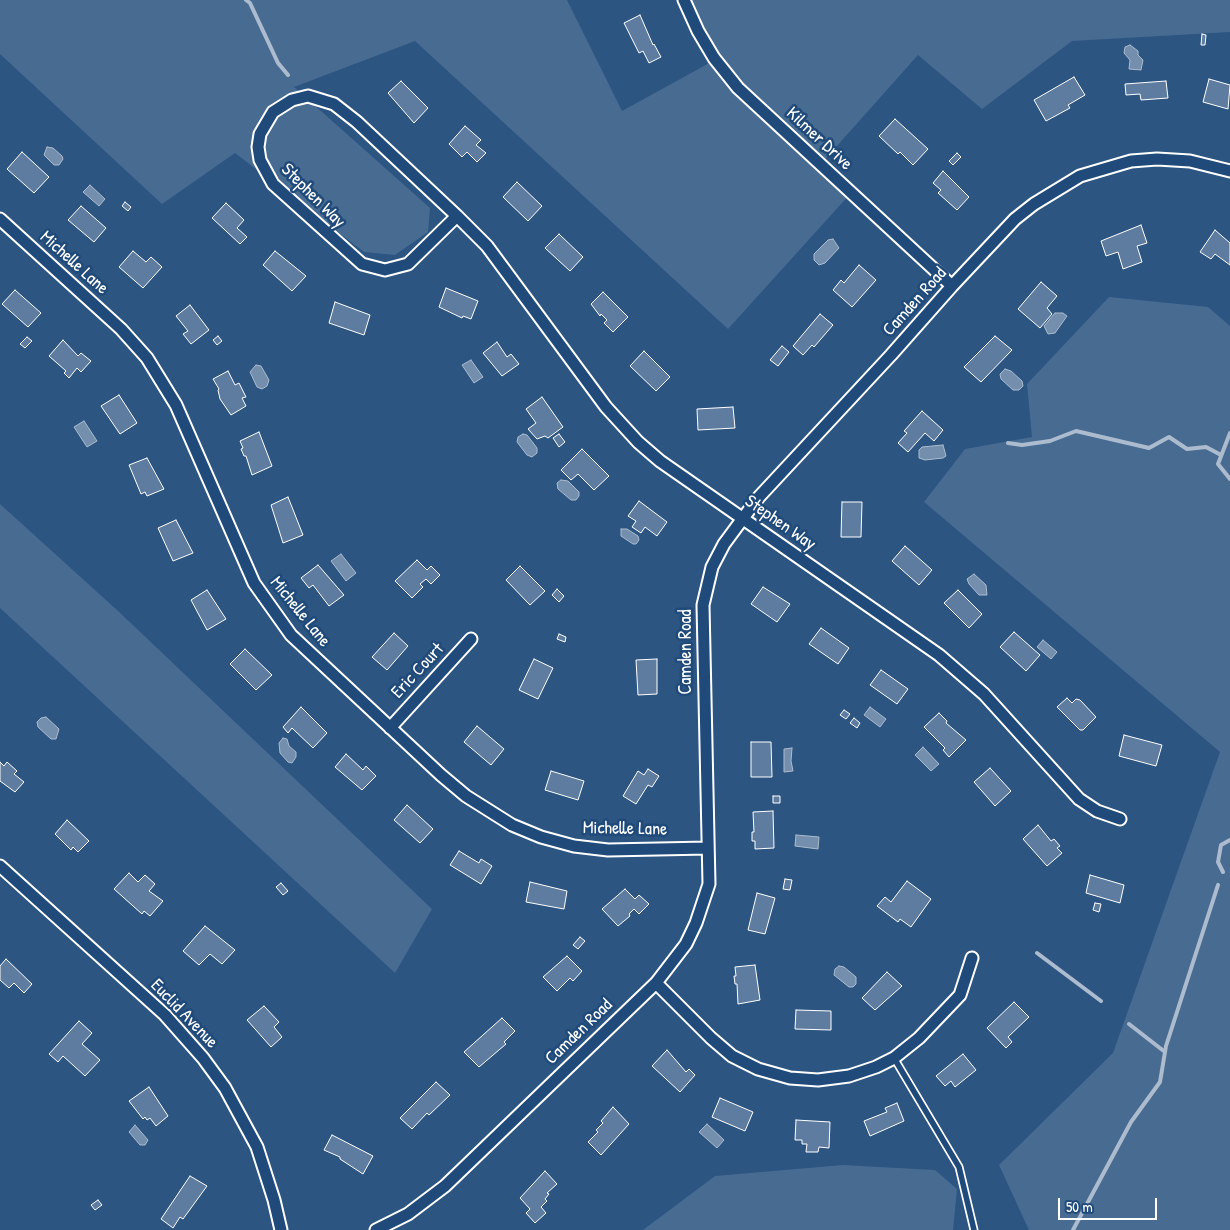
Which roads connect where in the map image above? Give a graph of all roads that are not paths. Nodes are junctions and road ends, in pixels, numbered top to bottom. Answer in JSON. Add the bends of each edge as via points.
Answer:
{"nodes":[{"id":1,"x":684,"y":0,"type":"edge"},
{"id":2,"x":1230,"y":171,"type":"edge"},
{"id":3,"x":457,"y":216,"type":"junction"},
{"id":4,"x":0,"y":219,"type":"edge"},
{"id":5,"x":952,"y":286,"type":"junction"},
{"id":6,"x":742,"y":518,"type":"junction"},
{"id":7,"x":472,"y":639,"type":"dead end"},
{"id":8,"x":390,"y":728,"type":"junction"},
{"id":9,"x":1120,"y":819,"type":"dead end"},
{"id":10,"x":708,"y":848,"type":"junction"},
{"id":11,"x":0,"y":866,"type":"edge"},
{"id":12,"x":972,"y":958,"type":"dead end"},
{"id":13,"x":656,"y":983,"type":"junction"},
{"id":14,"x":894,"y":1058,"type":"junction"},
{"id":15,"x":281,"y":1230,"type":"edge"},
{"id":16,"x":376,"y":1230,"type":"edge"},
{"id":17,"x":974,"y":1230,"type":"edge"}],
"edges":[{"from":1,"to":5,"type":"street","name":"Kilmer Drive","via":[[714,58],[738,88]]},
{"from":2,"to":5,"type":"street","name":"Camden Road","via":[[1190,161],[1158,159],[1131,161],[1080,176],[1041,199],[1016,219]]},
{"from":3,"to":3,"type":"street","name":"Stephen Way","via":[[334,104],[308,96],[292,100],[273,112],[260,134],[260,160],[273,184],[362,264],[385,270],[408,264]]},
{"from":3,"to":6,"type":"street","name":"Stephen Way","via":[[487,246],[606,407],[638,442]]},
{"from":4,"to":8,"type":"street","name":"Michelle Lane","via":[[121,329],[147,358],[176,405],[242,560],[270,608],[316,661]]},
{"from":5,"to":6,"type":"street","name":"Camden Road"},
{"from":6,"to":9,"type":"street","name":"Stephen Way","via":[[938,655],[984,694],[1079,799],[1096,811]]},
{"from":6,"to":10,"type":"street","name":"Camden Road","via":[[712,567],[701,618]]},
{"from":7,"to":8,"type":"street","name":"Eric Court"},
{"from":8,"to":10,"type":"street","name":"Michelle Lane","via":[[466,796],[512,825],[541,837],[574,846],[608,850]]},
{"from":10,"to":13,"type":"street","name":"Camden Road","via":[[709,884],[696,923],[672,965]]},
{"from":11,"to":15,"type":"street","name":"Euclid Avenue","via":[[164,1015],[204,1058],[225,1088],[257,1148]]},
{"from":12,"to":14,"type":"street","via":[[960,995],[919,1038]]},
{"from":13,"to":14,"type":"street","via":[[732,1056],[758,1069],[790,1078],[818,1080],[849,1076]]},
{"from":13,"to":16,"type":"street","name":"Camden Road","via":[[445,1186],[408,1214]]},
{"from":14,"to":17,"type":"lane","via":[[959,1167]]}]}
